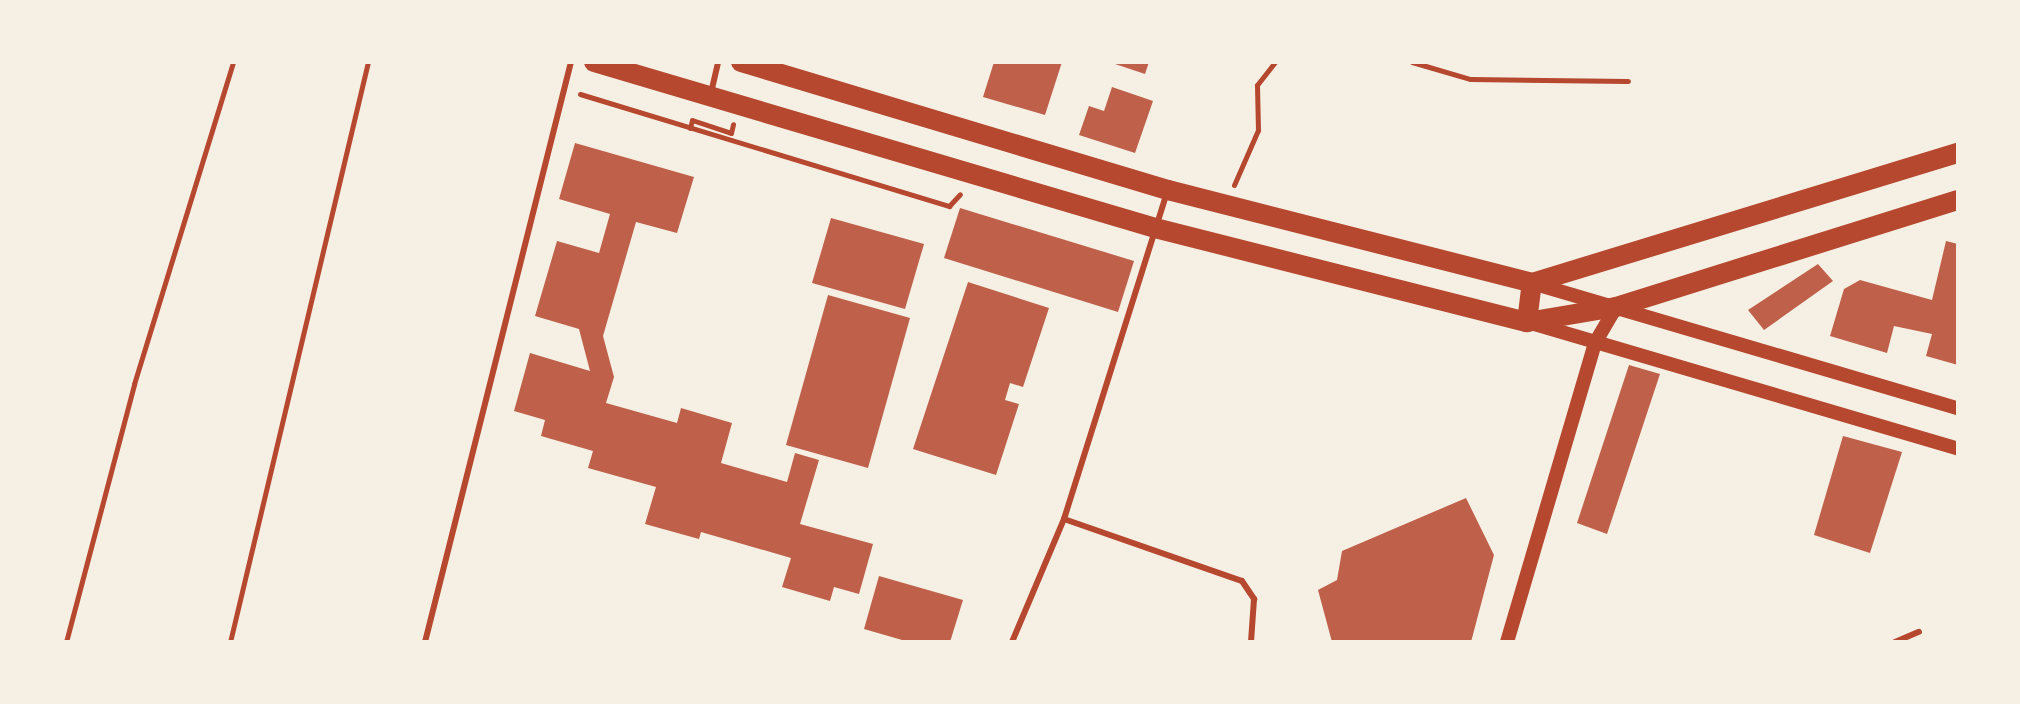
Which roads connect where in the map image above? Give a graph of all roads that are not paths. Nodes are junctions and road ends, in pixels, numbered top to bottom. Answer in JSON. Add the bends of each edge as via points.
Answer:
{"nodes":[{"id":1,"x":571,"y":62,"type":"edge"},
{"id":2,"x":594,"y":62,"type":"edge"},
{"id":3,"x":718,"y":62,"type":"edge"},
{"id":4,"x":741,"y":62,"type":"edge"},
{"id":5,"x":710,"y":97,"type":"junction"},
{"id":6,"x":1958,"y":153,"type":"edge"},
{"id":7,"x":1168,"y":190,"type":"junction"},
{"id":8,"x":1958,"y":200,"type":"edge"},
{"id":9,"x":1155,"y":228,"type":"junction"},
{"id":10,"x":1532,"y":283,"type":"junction"},
{"id":11,"x":1616,"y":307,"type":"junction"},
{"id":12,"x":1527,"y":322,"type":"junction"},
{"id":13,"x":1595,"y":343,"type":"junction"},
{"id":14,"x":1958,"y":408,"type":"edge"},
{"id":15,"x":1958,"y":449,"type":"edge"},
{"id":16,"x":1064,"y":519,"type":"junction"},
{"id":17,"x":1919,"y":632,"type":"dead end"},
{"id":18,"x":425,"y":642,"type":"edge"},
{"id":19,"x":1012,"y":642,"type":"edge"},
{"id":20,"x":1251,"y":642,"type":"edge"},
{"id":21,"x":1507,"y":642,"type":"edge"},
{"id":22,"x":1895,"y":642,"type":"edge"}],
"edges":[{"from":1,"to":18,"type":"lane"},
{"from":2,"to":5,"type":"main road"},
{"from":3,"to":5,"type":"lane"},
{"from":4,"to":7,"type":"main road"},
{"from":5,"to":9,"type":"main road"},
{"from":6,"to":10,"type":"main road"},
{"from":7,"to":9,"type":"lane"},
{"from":7,"to":10,"type":"main road"},
{"from":8,"to":11,"type":"main road"},
{"from":9,"to":12,"type":"main road"},
{"from":9,"to":16,"type":"lane"},
{"from":10,"to":11,"type":"street"},
{"from":10,"to":12,"type":"main road"},
{"from":11,"to":12,"type":"main road"},
{"from":11,"to":13,"type":"street"},
{"from":11,"to":14,"type":"street"},
{"from":12,"to":13,"type":"street"},
{"from":13,"to":15,"type":"street"},
{"from":13,"to":21,"type":"street"},
{"from":16,"to":19,"type":"lane"},
{"from":16,"to":20,"type":"lane","via":[[1242,581],[1254,599]]},
{"from":17,"to":22,"type":"lane"}]}
